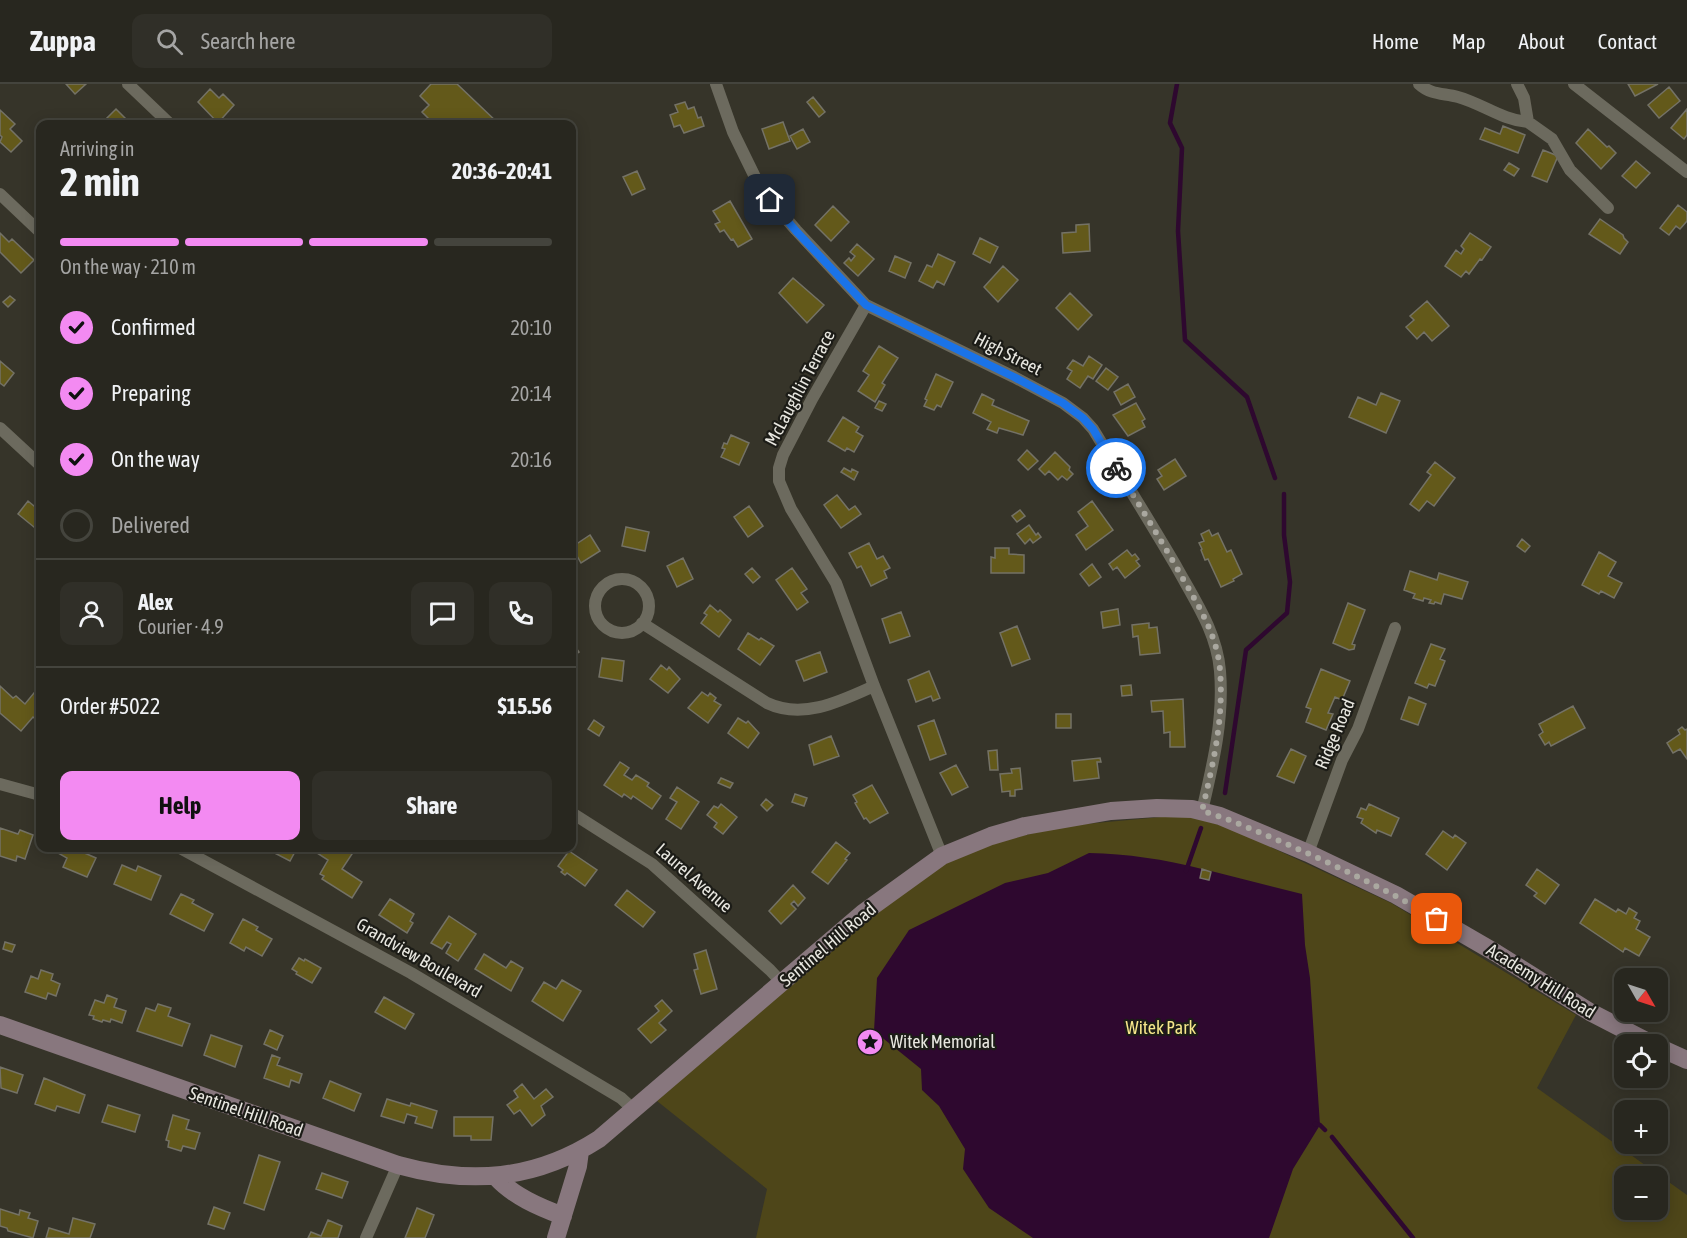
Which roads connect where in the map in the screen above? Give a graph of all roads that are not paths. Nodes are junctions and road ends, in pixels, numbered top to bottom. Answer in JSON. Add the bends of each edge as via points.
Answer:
{"nodes":[{"id":1,"x":128,"y":84,"type":"edge"},
{"id":2,"x":716,"y":84,"type":"edge"},
{"id":3,"x":1419,"y":84,"type":"edge"},
{"id":4,"x":1517,"y":84,"type":"edge"},
{"id":5,"x":1574,"y":84,"type":"edge"},
{"id":6,"x":166,"y":120,"type":"edge"},
{"id":7,"x":1528,"y":122,"type":"junction"},
{"id":8,"x":1687,"y":172,"type":"edge"},
{"id":9,"x":0,"y":194,"type":"edge"},
{"id":10,"x":1608,"y":207,"type":"dead end"},
{"id":11,"x":36,"y":228,"type":"edge"},
{"id":12,"x":866,"y":305,"type":"junction"},
{"id":13,"x":0,"y":428,"type":"edge"},
{"id":14,"x":36,"y":461,"type":"edge"},
{"id":15,"x":642,"y":623,"type":"junction"},
{"id":16,"x":1395,"y":628,"type":"dead end"},
{"id":17,"x":874,"y":686,"type":"junction"},
{"id":18,"x":0,"y":784,"type":"edge"},
{"id":19,"x":36,"y":794,"type":"edge"},
{"id":20,"x":1202,"y":811,"type":"junction"},
{"id":21,"x":576,"y":816,"type":"edge"},
{"id":22,"x":187,"y":852,"type":"edge"},
{"id":23,"x":1308,"y":853,"type":"junction"},
{"id":24,"x":942,"y":856,"type":"junction"},
{"id":25,"x":783,"y":984,"type":"junction"},
{"id":26,"x":0,"y":1025,"type":"edge"},
{"id":27,"x":1633,"y":1034,"type":"edge"},
{"id":28,"x":1668,"y":1051,"type":"edge"},
{"id":29,"x":1687,"y":1060,"type":"edge"},
{"id":30,"x":634,"y":1110,"type":"junction"},
{"id":31,"x":580,"y":1151,"type":"junction"},
{"id":32,"x":398,"y":1165,"type":"junction"},
{"id":33,"x":496,"y":1177,"type":"junction"},
{"id":34,"x":563,"y":1216,"type":"junction"},
{"id":35,"x":366,"y":1238,"type":"edge"},
{"id":36,"x":556,"y":1238,"type":"edge"}],
"edges":[{"from":1,"to":6,"type":"street"},
{"from":2,"to":12,"type":"street","name":"High Street","via":[[742,154],[760,184],[796,231]]},
{"from":3,"to":7,"type":"street","via":[[1433,94],[1459,97],[1513,121]]},
{"from":4,"to":7,"type":"street"},
{"from":5,"to":8,"type":"street"},
{"from":7,"to":10,"type":"street","via":[[1552,139],[1570,170]]},
{"from":9,"to":11,"type":"street"},
{"from":12,"to":17,"type":"street","name":"McLaughlin Terrace","via":[[783,454],[779,481],[791,509],[836,582]]},
{"from":12,"to":20,"type":"street","name":"High Street","via":[[1063,403],[1093,429],[1205,618],[1214,643],[1220,670],[1218,741]]},
{"from":13,"to":14,"type":"street"},
{"from":15,"to":15,"type":"street","via":[[628,632],[605,627],[595,604],[601,588],[617,579],[635,582],[649,605]]},
{"from":15,"to":17,"type":"street","via":[[779,708],[800,711],[848,698]]},
{"from":16,"to":23,"type":"street","name":"Ridge Road"},
{"from":17,"to":24,"type":"street","name":"McLaughlin Terrace"},
{"from":18,"to":19,"type":"street"},
{"from":20,"to":23,"type":"main road","name":"Academy Hill Road"},
{"from":20,"to":24,"type":"main road","name":"Sentinel Hill Road","via":[[1158,808],[1054,820],[991,836]]},
{"from":21,"to":25,"type":"street","name":"Laurel Avenue","via":[[652,864]]},
{"from":22,"to":30,"type":"street","name":"Grandview Boulevard","via":[[411,973],[621,1098]]},
{"from":23,"to":27,"type":"main road","name":"Academy Hill Road","via":[[1396,895]]},
{"from":24,"to":25,"type":"main road","name":"Sentinel Hill Road","via":[[863,913]]},
{"from":25,"to":30,"type":"main road","name":"Sentinel Hill Road"},
{"from":26,"to":32,"type":"main road","name":"Sentinel Hill Road"},
{"from":28,"to":29,"type":"main road"},
{"from":30,"to":31,"type":"main road","name":"Sentinel Hill Road"},
{"from":31,"to":33,"type":"main road","name":"Sentinel Hill Road","via":[[539,1167]]},
{"from":31,"to":34,"type":"main road"},
{"from":32,"to":33,"type":"main road","name":"Sentinel Hill Road","via":[[453,1177]]},
{"from":32,"to":35,"type":"street"},
{"from":33,"to":34,"type":"main road","via":[[517,1195]]},
{"from":34,"to":36,"type":"main road"}]}
